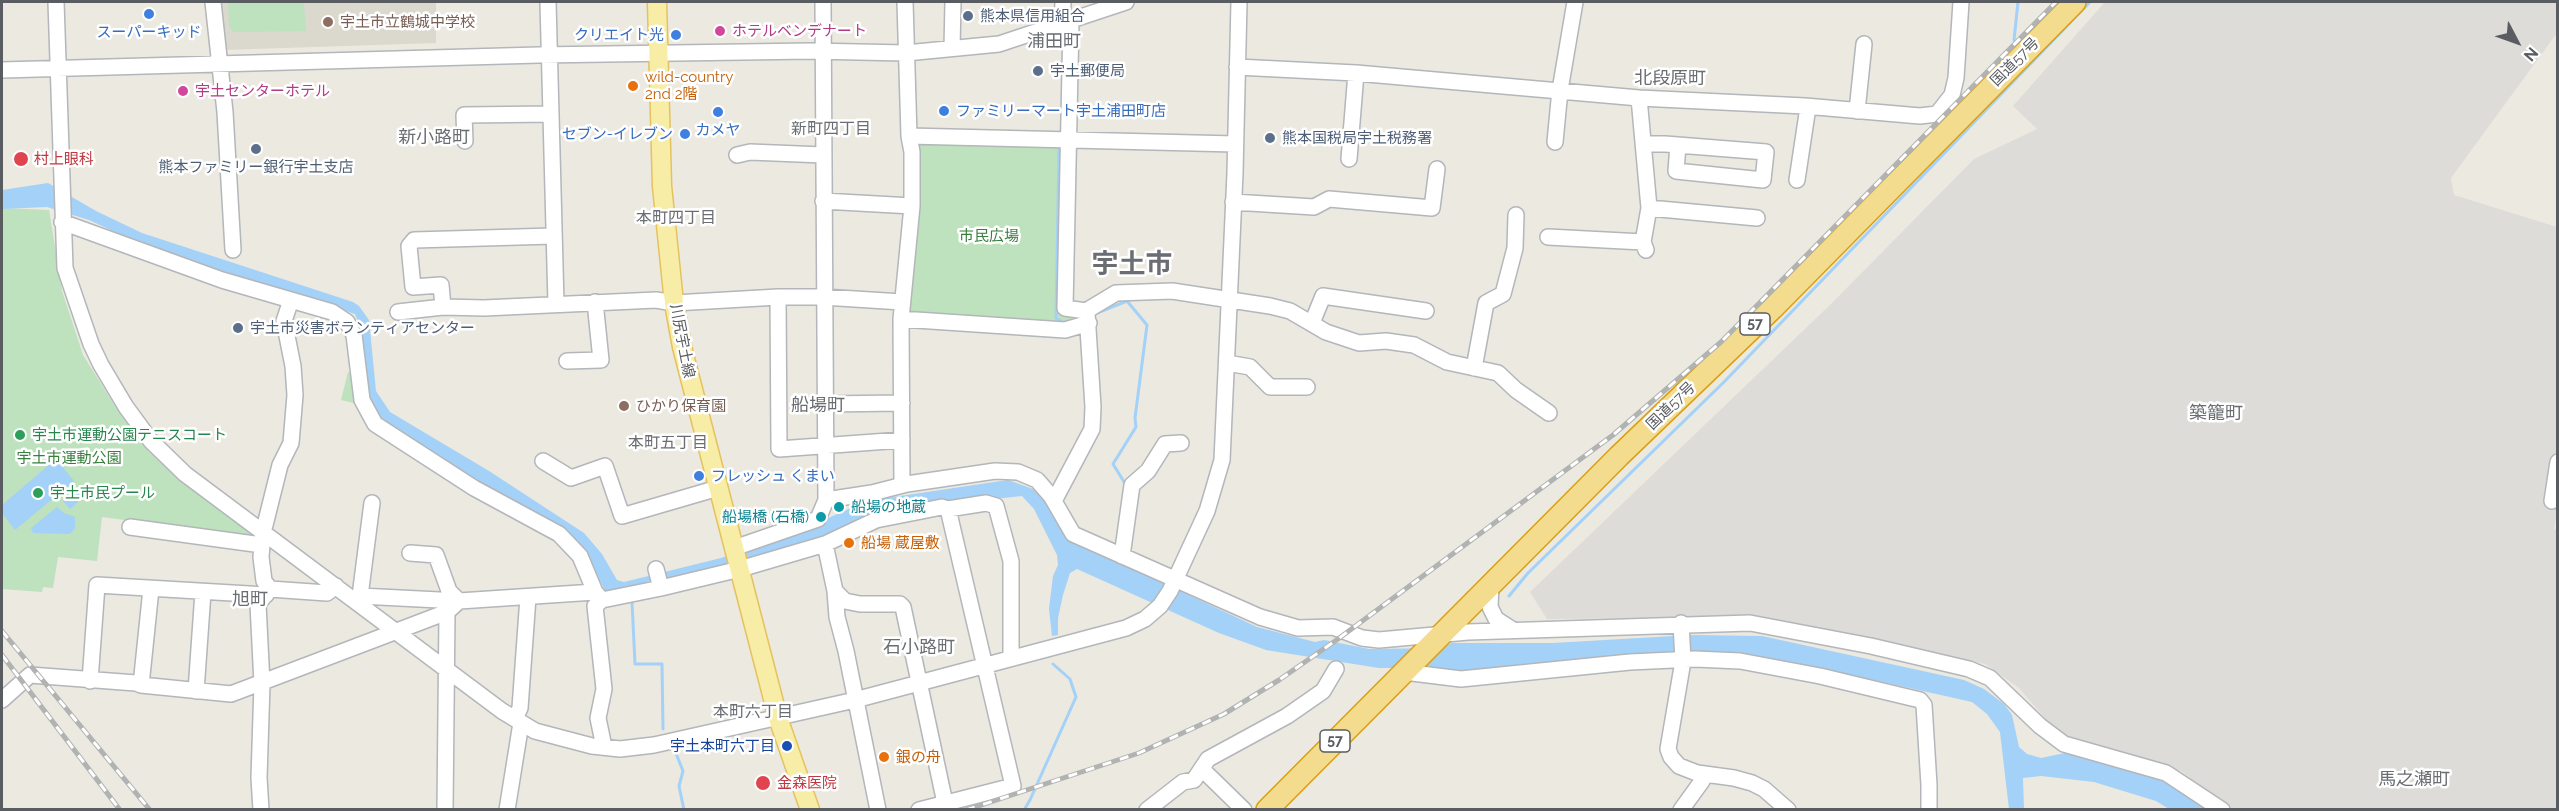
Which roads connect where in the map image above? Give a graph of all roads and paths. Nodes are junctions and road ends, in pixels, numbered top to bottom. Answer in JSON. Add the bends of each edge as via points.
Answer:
{"nodes":[{"id":1,"x":56,"y":2,"type":"edge"},
{"id":2,"x":213,"y":2,"type":"edge"},
{"id":3,"x":549,"y":2,"type":"edge"},
{"id":4,"x":657,"y":2,"type":"edge"},
{"id":5,"x":823,"y":2,"type":"edge"},
{"id":6,"x":906,"y":2,"type":"edge"},
{"id":7,"x":953,"y":2,"type":"edge"},
{"id":8,"x":1063,"y":2,"type":"edge"},
{"id":9,"x":1126,"y":2,"type":"edge"},
{"id":10,"x":1239,"y":2,"type":"edge"},
{"id":11,"x":1575,"y":2,"type":"edge"},
{"id":12,"x":1961,"y":2,"type":"edge"},
{"id":13,"x":2075,"y":2,"type":"edge"},
{"id":14,"x":1067,"y":23,"type":"junction"},
{"id":15,"x":1864,"y":44,"type":"dead end"},
{"id":16,"x":952,"y":48,"type":"junction"},
{"id":17,"x":823,"y":51,"type":"junction"},
{"id":18,"x":906,"y":52,"type":"junction"},
{"id":19,"x":658,"y":54,"type":"junction"},
{"id":20,"x":549,"y":56,"type":"junction"},
{"id":21,"x":219,"y":65,"type":"junction"},
{"id":22,"x":1237,"y":67,"type":"junction"},
{"id":23,"x":58,"y":68,"type":"junction"},
{"id":24,"x":2,"y":70,"type":"edge"},
{"id":25,"x":1356,"y":73,"type":"junction"},
{"id":26,"x":1560,"y":90,"type":"junction"},
{"id":27,"x":1639,"y":98,"type":"junction"},
{"id":28,"x":1808,"y":107,"type":"junction"},
{"id":29,"x":1857,"y":111,"type":"junction"},
{"id":30,"x":551,"y":114,"type":"junction"},
{"id":31,"x":909,"y":136,"type":"junction"},
{"id":32,"x":1067,"y":138,"type":"junction"},
{"id":33,"x":465,"y":141,"type":"dead end"},
{"id":34,"x":1555,"y":142,"type":"dead end"},
{"id":35,"x":1235,"y":144,"type":"junction"},
{"id":36,"x":1644,"y":144,"type":"junction"},
{"id":37,"x":1678,"y":145,"type":"junction"},
{"id":38,"x":737,"y":155,"type":"dead end"},
{"id":39,"x":823,"y":155,"type":"junction"},
{"id":40,"x":1349,"y":159,"type":"dead end"},
{"id":41,"x":1437,"y":169,"type":"dead end"},
{"id":42,"x":1797,"y":180,"type":"dead end"},
{"id":43,"x":823,"y":201,"type":"junction"},
{"id":44,"x":1233,"y":202,"type":"junction"},
{"id":45,"x":912,"y":206,"type":"junction"},
{"id":46,"x":1649,"y":208,"type":"junction"},
{"id":47,"x":1516,"y":215,"type":"dead end"},
{"id":48,"x":62,"y":216,"type":"junction"},
{"id":49,"x":1757,"y":218,"type":"dead end"},
{"id":50,"x":553,"y":236,"type":"junction"},
{"id":51,"x":1548,"y":237,"type":"dead end"},
{"id":52,"x":232,"y":250,"type":"dead end"},
{"id":53,"x":778,"y":297,"type":"junction"},
{"id":54,"x":823,"y":297,"type":"junction"},
{"id":55,"x":1229,"y":299,"type":"junction"},
{"id":56,"x":291,"y":300,"type":"junction"},
{"id":57,"x":595,"y":302,"type":"junction"},
{"id":58,"x":674,"y":303,"type":"junction"},
{"id":59,"x":902,"y":303,"type":"junction"},
{"id":60,"x":556,"y":304,"type":"junction"},
{"id":61,"x":443,"y":307,"type":"junction"},
{"id":62,"x":1426,"y":310,"type":"dead end"},
{"id":63,"x":398,"y":312,"type":"dead end"},
{"id":64,"x":1088,"y":317,"type":"junction"},
{"id":65,"x":901,"y":318,"type":"junction"},
{"id":66,"x":1312,"y":323,"type":"junction"},
{"id":67,"x":567,"y":361,"type":"dead end"},
{"id":68,"x":1227,"y":363,"type":"junction"},
{"id":69,"x":1474,"y":368,"type":"junction"},
{"id":70,"x":1307,"y":387,"type":"dead end"},
{"id":71,"x":902,"y":403,"type":"junction"},
{"id":72,"x":824,"y":404,"type":"junction"},
{"id":73,"x":1549,"y":413,"type":"dead end"},
{"id":74,"x":902,"y":440,"type":"junction"},
{"id":75,"x":1181,"y":443,"type":"dead end"},
{"id":76,"x":825,"y":445,"type":"junction"},
{"id":77,"x":543,"y":461,"type":"dead end"},
{"id":78,"x":2558,"y":462,"type":"edge"},
{"id":79,"x":902,"y":485,"type":"junction"},
{"id":80,"x":718,"y":488,"type":"junction"},
{"id":81,"x":826,"y":500,"type":"junction"},
{"id":82,"x":1054,"y":501,"type":"junction"},
{"id":83,"x":2552,"y":501,"type":"dead end"},
{"id":84,"x":372,"y":503,"type":"dead end"},
{"id":85,"x":948,"y":509,"type":"junction"},
{"id":86,"x":130,"y":527,"type":"dead end"},
{"id":87,"x":262,"y":539,"type":"junction"},
{"id":88,"x":825,"y":544,"type":"junction"},
{"id":89,"x":410,"y":553,"type":"dead end"},
{"id":90,"x":1122,"y":555,"type":"junction"},
{"id":91,"x":737,"y":558,"type":"junction"},
{"id":92,"x":656,"y":569,"type":"dead end"},
{"id":93,"x":1491,"y":584,"type":"junction"},
{"id":94,"x":1173,"y":585,"type":"junction"},
{"id":95,"x":336,"y":586,"type":"junction"},
{"id":96,"x":661,"y":588,"type":"junction"},
{"id":97,"x":151,"y":589,"type":"junction"},
{"id":98,"x":835,"y":591,"type":"junction"},
{"id":99,"x":203,"y":592,"type":"junction"},
{"id":100,"x":268,"y":592,"type":"junction"},
{"id":101,"x":598,"y":596,"type":"junction"},
{"id":102,"x":528,"y":597,"type":"junction"},
{"id":103,"x":358,"y":598,"type":"junction"},
{"id":104,"x":459,"y":601,"type":"junction"},
{"id":105,"x":447,"y":612,"type":"junction"},
{"id":106,"x":1681,"y":627,"type":"junction"},
{"id":107,"x":395,"y":630,"type":"junction"},
{"id":108,"x":1513,"y":630,"type":"junction"},
{"id":109,"x":1436,"y":639,"type":"junction"},
{"id":110,"x":1011,"y":658,"type":"junction"},
{"id":111,"x":1683,"y":659,"type":"junction"},
{"id":112,"x":984,"y":666,"type":"junction"},
{"id":113,"x":447,"y":669,"type":"junction"},
{"id":114,"x":1336,"y":669,"type":"dead end"},
{"id":115,"x":1404,"y":672,"type":"junction"},
{"id":116,"x":90,"y":681,"type":"junction"},
{"id":117,"x":918,"y":683,"type":"junction"},
{"id":118,"x":262,"y":684,"type":"junction"},
{"id":119,"x":141,"y":685,"type":"junction"},
{"id":120,"x":196,"y":691,"type":"junction"},
{"id":121,"x":2,"y":700,"type":"edge"},
{"id":122,"x":855,"y":700,"type":"junction"},
{"id":123,"x":778,"y":718,"type":"junction"},
{"id":124,"x":518,"y":721,"type":"junction"},
{"id":125,"x":604,"y":747,"type":"junction"},
{"id":126,"x":1203,"y":770,"type":"junction"},
{"id":127,"x":1704,"y":774,"type":"junction"},
{"id":128,"x":945,"y":803,"type":"junction"},
{"id":129,"x":261,"y":810,"type":"edge"},
{"id":130,"x":445,"y":810,"type":"edge"},
{"id":131,"x":507,"y":810,"type":"edge"},
{"id":132,"x":810,"y":810,"type":"edge"},
{"id":133,"x":878,"y":810,"type":"edge"},
{"id":134,"x":919,"y":810,"type":"edge"},
{"id":135,"x":1147,"y":810,"type":"edge"},
{"id":136,"x":1244,"y":810,"type":"edge"},
{"id":137,"x":1267,"y":810,"type":"edge"},
{"id":138,"x":1681,"y":810,"type":"edge"},
{"id":139,"x":1788,"y":810,"type":"edge"},
{"id":140,"x":1929,"y":810,"type":"edge"},
{"id":141,"x":2222,"y":810,"type":"edge"}],
"edges":[{"from":1,"to":23,"type":"street"},
{"from":2,"to":21,"type":"street"},
{"from":3,"to":20,"type":"street"},
{"from":4,"to":19,"type":"main road","name":"川尻宇土線"},
{"from":5,"to":17,"type":"street"},
{"from":6,"to":18,"type":"street"},
{"from":7,"to":16,"type":"street"},
{"from":8,"to":14,"type":"street"},
{"from":9,"to":14,"type":"street"},
{"from":10,"to":22,"type":"street"},
{"from":11,"to":26,"type":"street"},
{"from":12,"to":29,"type":"street","via":[[1956,78],[1952,95],[1937,114]]},
{"from":13,"to":93,"type":"highway","name":"国道57号","number":"57","via":[[1773,308]]},
{"from":14,"to":16,"type":"street","via":[[999,44]]},
{"from":14,"to":32,"type":"street"},
{"from":15,"to":29,"type":"street"},
{"from":16,"to":18,"type":"street"},
{"from":17,"to":18,"type":"street"},
{"from":17,"to":19,"type":"street"},
{"from":17,"to":39,"type":"street"},
{"from":18,"to":31,"type":"street"},
{"from":19,"to":20,"type":"street"},
{"from":19,"to":58,"type":"main road","name":"川尻宇土線","via":[[662,186]]},
{"from":20,"to":21,"type":"street"},
{"from":20,"to":30,"type":"street"},
{"from":21,"to":23,"type":"street"},
{"from":21,"to":52,"type":"street"},
{"from":22,"to":25,"type":"street"},
{"from":22,"to":35,"type":"street"},
{"from":23,"to":24,"type":"street"},
{"from":23,"to":48,"type":"street"},
{"from":25,"to":26,"type":"street"},
{"from":25,"to":40,"type":"street"},
{"from":26,"to":27,"type":"street"},
{"from":26,"to":34,"type":"street"},
{"from":27,"to":28,"type":"street"},
{"from":27,"to":36,"type":"street"},
{"from":28,"to":29,"type":"street"},
{"from":28,"to":42,"type":"street"},
{"from":30,"to":33,"type":"street","via":[[464,115]]},
{"from":30,"to":50,"type":"street"},
{"from":31,"to":32,"type":"street"},
{"from":31,"to":45,"type":"street"},
{"from":32,"to":35,"type":"street"},
{"from":32,"to":64,"type":"street","via":[[1065,308]]},
{"from":35,"to":44,"type":"street"},
{"from":36,"to":37,"type":"street"},
{"from":36,"to":46,"type":"street"},
{"from":37,"to":37,"type":"street","via":[[1766,152],[1763,180],[1676,171]]},
{"from":38,"to":39,"type":"street"},
{"from":39,"to":43,"type":"street"},
{"from":41,"to":44,"type":"street","via":[[1432,208],[1329,199],[1314,207]]},
{"from":43,"to":45,"type":"street"},
{"from":43,"to":54,"type":"street"},
{"from":44,"to":55,"type":"street"},
{"from":45,"to":59,"type":"street"},
{"from":46,"to":49,"type":"street"},
{"from":46,"to":51,"type":"street","via":[[1645,246]]},
{"from":47,"to":69,"type":"street","via":[[1515,248],[1503,294],[1486,303]]},
{"from":48,"to":56,"type":"street","via":[[129,248]]},
{"from":48,"to":87,"type":"street","via":[[65,268],[79,310],[101,366],[126,407],[151,441],[184,474]]},
{"from":50,"to":60,"type":"street"},
{"from":50,"to":61,"type":"street","via":[[414,240],[409,246],[413,287],[441,285]]},
{"from":53,"to":54,"type":"street"},
{"from":53,"to":58,"type":"street"},
{"from":53,"to":76,"type":"street","via":[[779,449]]},
{"from":54,"to":59,"type":"street"},
{"from":54,"to":72,"type":"street"},
{"from":55,"to":64,"type":"street","via":[[1172,291],[1116,293]]},
{"from":55,"to":66,"type":"street","via":[[1290,311]]},
{"from":55,"to":68,"type":"street"},
{"from":56,"to":87,"type":"street","via":[[284,321],[295,395],[291,443],[280,465]]},
{"from":56,"to":101,"type":"street","via":[[332,312],[347,322],[354,335],[362,400],[375,423],[474,488],[558,534],[580,556]]},
{"from":57,"to":58,"type":"street"},
{"from":57,"to":60,"type":"street"},
{"from":57,"to":67,"type":"street","via":[[601,360]]},
{"from":58,"to":80,"type":"main road","name":"川尻宇土線"},
{"from":59,"to":65,"type":"street"},
{"from":60,"to":61,"type":"street"},
{"from":61,"to":63,"type":"street"},
{"from":62,"to":66,"type":"street","via":[[1323,296]]},
{"from":64,"to":65,"type":"street","via":[[1065,330]]},
{"from":64,"to":82,"type":"street","via":[[1092,429]]},
{"from":65,"to":71,"type":"street"},
{"from":66,"to":69,"type":"street","via":[[1359,343],[1414,345],[1447,362]]},
{"from":68,"to":70,"type":"street","via":[[1250,367],[1270,387]]},
{"from":68,"to":94,"type":"street","via":[[1224,444],[1216,483]]},
{"from":69,"to":73,"type":"street","via":[[1498,373]]},
{"from":71,"to":72,"type":"street"},
{"from":71,"to":74,"type":"street"},
{"from":72,"to":76,"type":"street"},
{"from":74,"to":76,"type":"street"},
{"from":74,"to":79,"type":"street"},
{"from":75,"to":90,"type":"street","via":[[1165,444],[1148,471],[1132,485]]},
{"from":76,"to":81,"type":"street"},
{"from":77,"to":80,"type":"street","via":[[571,478],[605,466],[622,516]]},
{"from":78,"to":83,"type":"street"},
{"from":79,"to":81,"type":"street"},
{"from":79,"to":82,"type":"street","via":[[1018,471],[1037,480]]},
{"from":80,"to":91,"type":"main road","name":"川尻宇土線"},
{"from":81,"to":91,"type":"street","via":[[818,519]]},
{"from":82,"to":90,"type":"street","via":[[1073,534]]},
{"from":84,"to":103,"type":"street"},
{"from":85,"to":88,"type":"street","via":[[876,520]]},
{"from":85,"to":110,"type":"street","via":[[986,503],[996,506],[1011,561]]},
{"from":85,"to":112,"type":"street"},
{"from":86,"to":87,"type":"street"},
{"from":87,"to":95,"type":"street"},
{"from":87,"to":100,"type":"street"},
{"from":88,"to":91,"type":"street"},
{"from":88,"to":98,"type":"street"},
{"from":89,"to":104,"type":"street","via":[[436,555],[449,591]]},
{"from":90,"to":94,"type":"street"},
{"from":91,"to":96,"type":"street"},
{"from":91,"to":123,"type":"main road","name":"川尻宇土線"},
{"from":92,"to":96,"type":"street"},
{"from":93,"to":108,"type":"street","via":[[1490,608],[1496,619]]},
{"from":93,"to":109,"type":"highway","name":"国道57号","number":"57"},
{"from":94,"to":109,"type":"street","via":[[1298,628],[1333,627],[1379,640]]},
{"from":94,"to":110,"type":"street","via":[[1145,620]]},
{"from":95,"to":100,"type":"street","via":[[327,593]]},
{"from":95,"to":103,"type":"street"},
{"from":96,"to":101,"type":"street"},
{"from":97,"to":99,"type":"street"},
{"from":97,"to":116,"type":"street","via":[[97,585]]},
{"from":97,"to":119,"type":"street"},
{"from":98,"to":117,"type":"street","via":[[845,601],[903,607]]},
{"from":98,"to":122,"type":"street"},
{"from":99,"to":100,"type":"street"},
{"from":99,"to":120,"type":"street"},
{"from":100,"to":118,"type":"street","via":[[258,604]]},
{"from":101,"to":102,"type":"street"},
{"from":101,"to":125,"type":"street","via":[[595,606],[603,689],[598,718]]},
{"from":102,"to":104,"type":"street"},
{"from":102,"to":124,"type":"street"},
{"from":103,"to":104,"type":"street"},
{"from":103,"to":107,"type":"street"},
{"from":104,"to":105,"type":"street"},
{"from":105,"to":107,"type":"street"},
{"from":105,"to":113,"type":"street"},
{"from":106,"to":108,"type":"street"},
{"from":106,"to":111,"type":"street"},
{"from":106,"to":141,"type":"street","via":[[1750,623],[1969,669],[1997,683],[2064,744],[2166,773]]},
{"from":107,"to":113,"type":"street"},
{"from":107,"to":118,"type":"street"},
{"from":108,"to":109,"type":"street"},
{"from":109,"to":115,"type":"highway","name":"国道57号","number":"57"},
{"from":110,"to":112,"type":"street"},
{"from":111,"to":115,"type":"street","via":[[1461,679]]},
{"from":111,"to":127,"type":"street","via":[[1669,753],[1679,766]]},
{"from":111,"to":140,"type":"street","via":[[1740,661],[1920,700]]},
{"from":112,"to":117,"type":"street"},
{"from":112,"to":128,"type":"street","via":[[1013,786]]},
{"from":113,"to":124,"type":"street"},
{"from":113,"to":130,"type":"street"},
{"from":114,"to":126,"type":"street","via":[[1323,691],[1287,716],[1209,759]]},
{"from":115,"to":137,"type":"highway","name":"国道57号","number":"57"},
{"from":116,"to":119,"type":"street"},
{"from":116,"to":121,"type":"street","via":[[30,675]]},
{"from":117,"to":122,"type":"street"},
{"from":117,"to":128,"type":"street"},
{"from":118,"to":120,"type":"street","via":[[231,694]]},
{"from":118,"to":129,"type":"street"},
{"from":119,"to":120,"type":"street"},
{"from":122,"to":123,"type":"street"},
{"from":122,"to":133,"type":"street"},
{"from":123,"to":125,"type":"street","via":[[654,745]]},
{"from":123,"to":132,"type":"main road","name":"川尻宇土線"},
{"from":124,"to":125,"type":"street","via":[[557,737]]},
{"from":124,"to":131,"type":"street"},
{"from":126,"to":135,"type":"street"},
{"from":126,"to":136,"type":"street"},
{"from":127,"to":138,"type":"street"},
{"from":127,"to":139,"type":"street","via":[[1752,783]]},
{"from":128,"to":134,"type":"street"}]}
